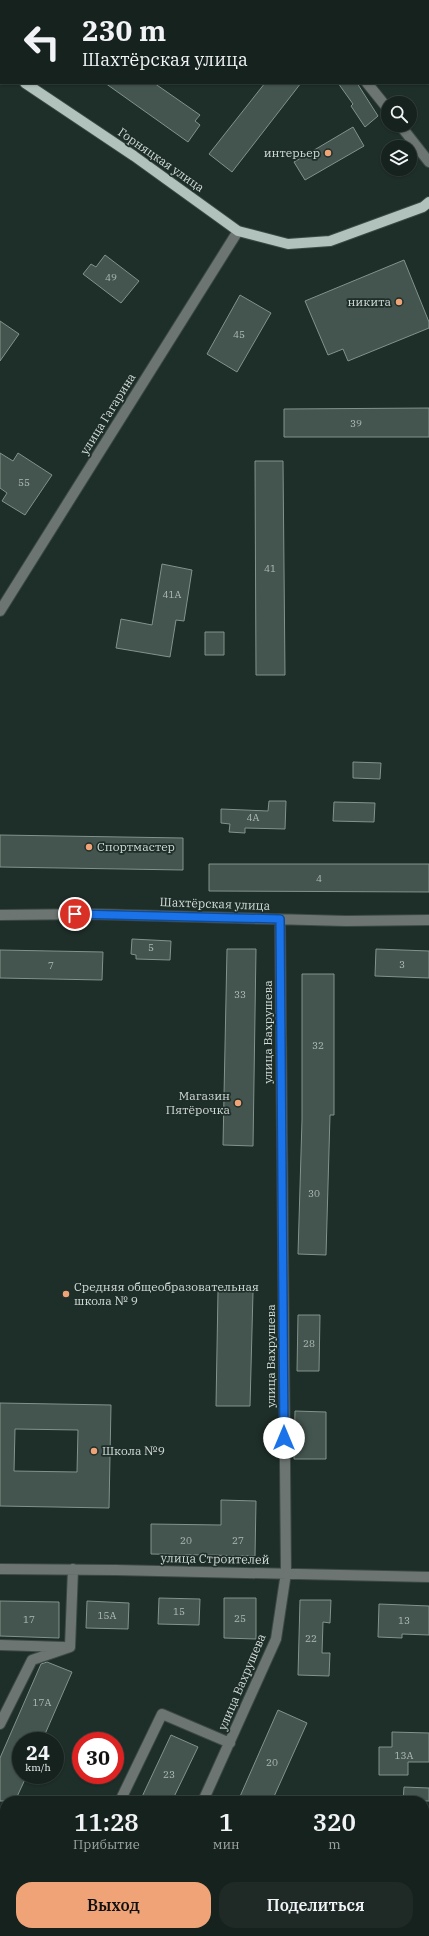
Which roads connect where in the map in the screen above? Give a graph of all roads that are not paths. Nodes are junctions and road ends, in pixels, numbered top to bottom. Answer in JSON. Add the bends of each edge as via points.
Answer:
{"nodes":[{"id":1,"x":26,"y":84,"type":"edge"},
{"id":2,"x":368,"y":84,"type":"edge"},
{"id":3,"x":381,"y":101,"type":"edge"},
{"id":4,"x":405,"y":132,"type":"edge"},
{"id":5,"x":429,"y":162,"type":"edge"},
{"id":6,"x":429,"y":202,"type":"edge"},
{"id":7,"x":238,"y":231,"type":"junction"},
{"id":8,"x":0,"y":612,"type":"edge"},
{"id":9,"x":0,"y":915,"type":"edge"},
{"id":10,"x":280,"y":919,"type":"junction"},
{"id":11,"x":429,"y":920,"type":"edge"},
{"id":12,"x":0,"y":1569,"type":"edge"},
{"id":13,"x":72,"y":1570,"type":"junction"},
{"id":14,"x":286,"y":1573,"type":"junction"},
{"id":15,"x":429,"y":1577,"type":"edge"},
{"id":16,"x":0,"y":1645,"type":"edge"},
{"id":17,"x":70,"y":1647,"type":"junction"},
{"id":18,"x":0,"y":1724,"type":"edge"},
{"id":19,"x":230,"y":1743,"type":"junction"},
{"id":20,"x":122,"y":1796,"type":"edge"},
{"id":21,"x":205,"y":1796,"type":"edge"}],
"edges":[{"from":1,"to":7,"type":"main road","name":"Горняцкая улица","via":[[134,156]]},
{"from":2,"to":3,"type":"street"},
{"from":4,"to":5,"type":"street"},
{"from":6,"to":7,"type":"main road","name":"Горняцкая улица","via":[[423,207],[386,222],[330,241],[288,244]]},
{"from":7,"to":8,"type":"street","name":"улица Гагарина"},
{"from":9,"to":10,"type":"street","name":"Шахтёрская улица","via":[[98,914]]},
{"from":10,"to":11,"type":"street","name":"Шахтёрская улица"},
{"from":10,"to":14,"type":"street","name":"улица Вахрушева"},
{"from":12,"to":13,"type":"street","name":"улица Строителей"},
{"from":13,"to":14,"type":"street","name":"улица Строителей"},
{"from":13,"to":17,"type":"street"},
{"from":14,"to":15,"type":"street","name":"улица Строителей"},
{"from":14,"to":19,"type":"street","name":"улица Вахрушева","via":[[276,1639]]},
{"from":16,"to":17,"type":"street"},
{"from":17,"to":18,"type":"street","via":[[32,1660]]},
{"from":19,"to":20,"type":"street","via":[[162,1714]]},
{"from":19,"to":21,"type":"street","name":"улица Вахрушева"}]}
